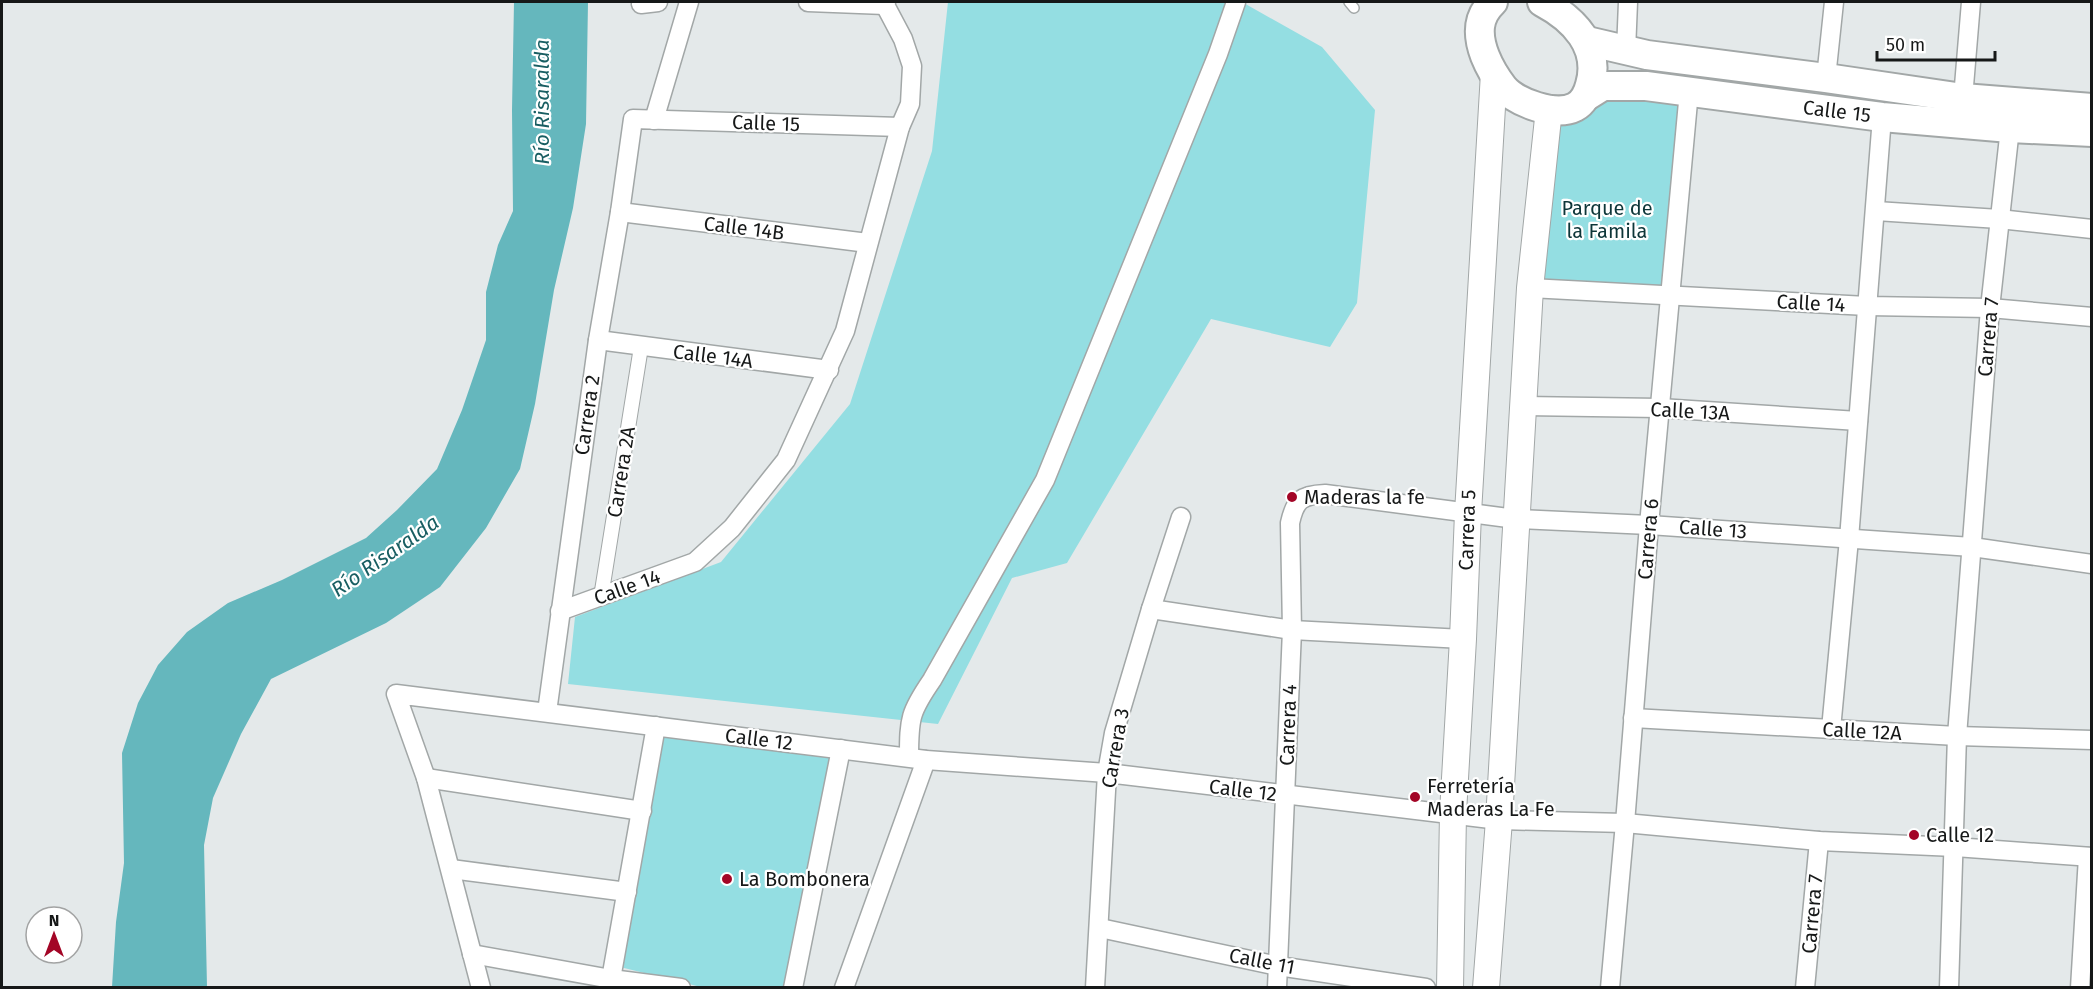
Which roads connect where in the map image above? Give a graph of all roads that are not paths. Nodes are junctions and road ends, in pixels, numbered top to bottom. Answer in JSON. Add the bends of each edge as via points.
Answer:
{"nodes":[{"id":1,"x":690,"y":2,"type":"edge"},
{"id":2,"x":808,"y":2,"type":"edge"},
{"id":3,"x":1236,"y":2,"type":"edge"},
{"id":4,"x":1465,"y":2,"type":"edge"},
{"id":5,"x":1493,"y":2,"type":"edge"},
{"id":6,"x":1542,"y":2,"type":"edge"},
{"id":7,"x":1628,"y":2,"type":"edge"},
{"id":8,"x":1834,"y":2,"type":"edge"},
{"id":9,"x":1971,"y":2,"type":"edge"},
{"id":10,"x":885,"y":3,"type":"edge"},
{"id":11,"x":1479,"y":28,"type":"junction"},
{"id":12,"x":1587,"y":41,"type":"junction"},
{"id":13,"x":1626,"y":51,"type":"junction"},
{"id":14,"x":1494,"y":74,"type":"junction"},
{"id":15,"x":1826,"y":78,"type":"junction"},
{"id":16,"x":1689,"y":91,"type":"junction"},
{"id":17,"x":1587,"y":96,"type":"junction"},
{"id":18,"x":1963,"y":98,"type":"junction"},
{"id":19,"x":2091,"y":108,"type":"edge"},
{"id":20,"x":1549,"y":109,"type":"junction"},
{"id":21,"x":1882,"y":117,"type":"junction"},
{"id":22,"x":633,"y":119,"type":"joint"},
{"id":23,"x":654,"y":120,"type":"junction"},
{"id":24,"x":900,"y":127,"type":"junction"},
{"id":25,"x":2010,"y":128,"type":"junction"},
{"id":26,"x":2091,"y":132,"type":"edge"},
{"id":27,"x":620,"y":212,"type":"junction"},
{"id":28,"x":1876,"y":212,"type":"junction"},
{"id":29,"x":1999,"y":219,"type":"junction"},
{"id":30,"x":2091,"y":229,"type":"edge"},
{"id":31,"x":868,"y":243,"type":"junction"},
{"id":32,"x":1530,"y":288,"type":"junction"},
{"id":33,"x":1670,"y":296,"type":"junction"},
{"id":34,"x":1867,"y":306,"type":"junction"},
{"id":35,"x":1990,"y":308,"type":"junction"},
{"id":36,"x":2091,"y":317,"type":"edge"},
{"id":37,"x":598,"y":340,"type":"junction"},
{"id":38,"x":640,"y":347,"type":"junction"},
{"id":39,"x":829,"y":370,"type":"junction"},
{"id":40,"x":1522,"y":406,"type":"junction"},
{"id":41,"x":1660,"y":408,"type":"junction"},
{"id":42,"x":1858,"y":421,"type":"junction"},
{"id":43,"x":1299,"y":500,"type":"joint"},
{"id":44,"x":1468,"y":513,"type":"junction"},
{"id":45,"x":1181,"y":517,"type":"dead end"},
{"id":46,"x":1516,"y":519,"type":"junction"},
{"id":47,"x":1649,"y":525,"type":"junction"},
{"id":48,"x":1849,"y":538,"type":"junction"},
{"id":49,"x":1972,"y":547,"type":"junction"},
{"id":50,"x":2091,"y":564,"type":"edge"},
{"id":51,"x":601,"y":597,"type":"junction"},
{"id":52,"x":1150,"y":609,"type":"junction"},
{"id":53,"x":560,"y":611,"type":"junction"},
{"id":54,"x":1292,"y":630,"type":"junction"},
{"id":55,"x":1463,"y":639,"type":"junction"},
{"id":56,"x":547,"y":712,"type":"junction"},
{"id":57,"x":1633,"y":718,"type":"junction"},
{"id":58,"x":656,"y":726,"type":"junction"},
{"id":59,"x":1831,"y":729,"type":"junction"},
{"id":60,"x":1957,"y":736,"type":"junction"},
{"id":61,"x":2091,"y":736,"type":"edge"},
{"id":62,"x":841,"y":749,"type":"junction"},
{"id":63,"x":918,"y":759,"type":"junction"},
{"id":64,"x":1107,"y":773,"type":"junction"},
{"id":65,"x":426,"y":778,"type":"junction"},
{"id":66,"x":1286,"y":796,"type":"junction"},
{"id":67,"x":642,"y":811,"type":"junction"},
{"id":68,"x":1453,"y":813,"type":"junction"},
{"id":69,"x":1499,"y":820,"type":"junction"},
{"id":70,"x":1625,"y":824,"type":"junction"},
{"id":71,"x":1819,"y":841,"type":"junction"},
{"id":72,"x":1955,"y":847,"type":"junction"},
{"id":73,"x":2090,"y":857,"type":"edge"},
{"id":74,"x":451,"y":869,"type":"junction"},
{"id":75,"x":627,"y":892,"type":"junction"},
{"id":76,"x":1100,"y":928,"type":"junction"},
{"id":77,"x":472,"y":954,"type":"junction"},
{"id":78,"x":1278,"y":966,"type":"junction"},
{"id":79,"x":611,"y":979,"type":"junction"},
{"id":80,"x":481,"y":987,"type":"edge"},
{"id":81,"x":679,"y":987,"type":"edge"},
{"id":82,"x":793,"y":987,"type":"edge"},
{"id":83,"x":844,"y":987,"type":"edge"},
{"id":84,"x":1095,"y":987,"type":"edge"},
{"id":85,"x":1277,"y":987,"type":"edge"},
{"id":86,"x":1426,"y":987,"type":"edge"},
{"id":87,"x":1450,"y":987,"type":"edge"},
{"id":88,"x":1486,"y":987,"type":"edge"},
{"id":89,"x":1610,"y":987,"type":"edge"},
{"id":90,"x":1805,"y":987,"type":"edge"},
{"id":91,"x":1949,"y":987,"type":"edge"},
{"id":92,"x":2080,"y":987,"type":"edge"}],
"edges":[{"from":1,"to":23,"type":"street"},
{"from":2,"to":10,"type":"street"},
{"from":3,"to":63,"type":"street","via":[[1045,480],[916,703],[909,724]]},
{"from":4,"to":11,"type":"main road"},
{"from":5,"to":11,"type":"main road","via":[[1482,16]]},
{"from":6,"to":12,"type":"main road","via":[[1560,13]]},
{"from":7,"to":13,"type":"street"},
{"from":8,"to":15,"type":"street"},
{"from":9,"to":18,"type":"street"},
{"from":10,"to":24,"type":"street","via":[[912,66],[910,104]]},
{"from":11,"to":14,"type":"main road"},
{"from":12,"to":13,"type":"main road","name":"Calle 15"},
{"from":12,"to":17,"type":"main road","via":[[1593,65]]},
{"from":13,"to":15,"type":"main road","name":"Calle 15"},
{"from":14,"to":20,"type":"main road","via":[[1504,89],[1520,100]]},
{"from":14,"to":44,"type":"main road","name":"Carrera 5"},
{"from":15,"to":18,"type":"main road","name":"Calle 15"},
{"from":16,"to":17,"type":"main road","name":"Calle 15","via":[[1603,86]]},
{"from":16,"to":21,"type":"main road","name":"Calle 15"},
{"from":16,"to":33,"type":"street","name":"Carrera 6"},
{"from":17,"to":20,"type":"main road","name":"Calle 15","via":[[1575,107]]},
{"from":18,"to":19,"type":"main road","name":"Calle 15"},
{"from":20,"to":32,"type":"main road"},
{"from":21,"to":25,"type":"main road","name":"Calle 15"},
{"from":21,"to":28,"type":"street"},
{"from":22,"to":23,"type":"street","name":"Calle 15"},
{"from":22,"to":27,"type":"street","name":"Carrera 2"},
{"from":23,"to":24,"type":"street","name":"Calle 15"},
{"from":24,"to":31,"type":"street"},
{"from":25,"to":26,"type":"main road","name":"Calle 15"},
{"from":25,"to":29,"type":"street","name":"Carrera 7"},
{"from":27,"to":31,"type":"street","name":"Calle 14B"},
{"from":27,"to":37,"type":"street","name":"Carrera 2"},
{"from":28,"to":29,"type":"street"},
{"from":28,"to":34,"type":"street"},
{"from":29,"to":30,"type":"street"},
{"from":29,"to":35,"type":"street","name":"Carrera 7"},
{"from":31,"to":39,"type":"street","via":[[845,331]]},
{"from":32,"to":33,"type":"street","name":"Calle 14"},
{"from":32,"to":40,"type":"main road"},
{"from":33,"to":34,"type":"street","name":"Calle 14"},
{"from":33,"to":41,"type":"street","name":"Carrera 6"},
{"from":34,"to":35,"type":"street","name":"Calle 14"},
{"from":34,"to":42,"type":"street"},
{"from":35,"to":36,"type":"street","name":"Calle 14"},
{"from":35,"to":49,"type":"street","name":"Carrera 7"},
{"from":37,"to":38,"type":"street","name":"Calle 14A"},
{"from":37,"to":53,"type":"street","name":"Carrera 2"},
{"from":38,"to":39,"type":"street","name":"Calle 14A"},
{"from":38,"to":51,"type":"street","name":"Carrera 2A"},
{"from":39,"to":51,"type":"street","name":"Calle 14","via":[[786,460],[732,528],[695,562]]},
{"from":40,"to":41,"type":"street","name":"Calle 13A"},
{"from":40,"to":46,"type":"main road"},
{"from":41,"to":42,"type":"street","name":"Calle 13A"},
{"from":41,"to":47,"type":"street","name":"Carrera 6"},
{"from":42,"to":48,"type":"street"},
{"from":43,"to":44,"type":"street","name":"Calle 13","via":[[1325,494]]},
{"from":43,"to":54,"type":"street","name":"Carrera 4","via":[[1290,523]]},
{"from":44,"to":46,"type":"street","name":"Calle 13"},
{"from":44,"to":55,"type":"main road","name":"Carrera 5"},
{"from":45,"to":52,"type":"street","name":"Carrera 3"},
{"from":46,"to":47,"type":"street","name":"Calle 13"},
{"from":46,"to":69,"type":"main road"},
{"from":47,"to":48,"type":"street","name":"Calle 13"},
{"from":47,"to":57,"type":"street","name":"Carrera 6"},
{"from":48,"to":49,"type":"street","name":"Calle 13"},
{"from":48,"to":59,"type":"street"},
{"from":49,"to":50,"type":"street","name":"Calle 13"},
{"from":49,"to":60,"type":"street","name":"Carrera 7"},
{"from":51,"to":53,"type":"street","name":"Calle 14"},
{"from":52,"to":54,"type":"street"},
{"from":52,"to":64,"type":"street","name":"Carrera 3","via":[[1114,733]]},
{"from":53,"to":56,"type":"street","name":"Carrera 2"},
{"from":54,"to":55,"type":"street"},
{"from":54,"to":66,"type":"street","name":"Carrera 4"},
{"from":55,"to":68,"type":"main road","name":"Carrera 5"},
{"from":56,"to":58,"type":"street","name":"Calle 12"},
{"from":56,"to":65,"type":"street","name":"Calle 12","via":[[396,694]]},
{"from":57,"to":59,"type":"street","name":"Calle 12A"},
{"from":57,"to":70,"type":"street","name":"Carrera 6"},
{"from":58,"to":62,"type":"street","name":"Calle 12"},
{"from":58,"to":67,"type":"street"},
{"from":59,"to":60,"type":"street","name":"Calle 12A"},
{"from":60,"to":61,"type":"street","name":"Calle 12A"},
{"from":60,"to":72,"type":"street","name":"Carrera 7"},
{"from":62,"to":63,"type":"street","name":"Calle 12"},
{"from":62,"to":82,"type":"street"},
{"from":63,"to":64,"type":"street","name":"Calle 12"},
{"from":63,"to":83,"type":"street"},
{"from":64,"to":66,"type":"street","name":"Calle 12"},
{"from":64,"to":76,"type":"street","name":"Carrera 3"},
{"from":65,"to":67,"type":"street"},
{"from":65,"to":74,"type":"street"},
{"from":66,"to":68,"type":"street","name":"Calle 12"},
{"from":66,"to":78,"type":"street","name":"Carrera 4"},
{"from":67,"to":75,"type":"street"},
{"from":68,"to":69,"type":"street","name":"Calle 12"},
{"from":68,"to":87,"type":"main road","name":"Carrera 5"},
{"from":69,"to":70,"type":"street","name":"Calle 12"},
{"from":69,"to":88,"type":"main road"},
{"from":70,"to":71,"type":"street","name":"Calle 12"},
{"from":70,"to":89,"type":"street","name":"Carrera 6"},
{"from":71,"to":72,"type":"street","name":"Calle 12"},
{"from":71,"to":90,"type":"street","name":"Carrera 7"},
{"from":72,"to":73,"type":"street","name":"Calle 12"},
{"from":72,"to":91,"type":"street","name":"Carrera 7"},
{"from":73,"to":92,"type":"street"},
{"from":74,"to":75,"type":"street"},
{"from":74,"to":77,"type":"street"},
{"from":75,"to":79,"type":"street"},
{"from":76,"to":78,"type":"street","name":"Calle 11"},
{"from":76,"to":84,"type":"street","name":"Carrera 3"},
{"from":77,"to":79,"type":"street"},
{"from":77,"to":80,"type":"street"},
{"from":78,"to":85,"type":"street","name":"Carrera 4"},
{"from":78,"to":86,"type":"street","name":"Calle 11"},
{"from":79,"to":81,"type":"street"}]}
